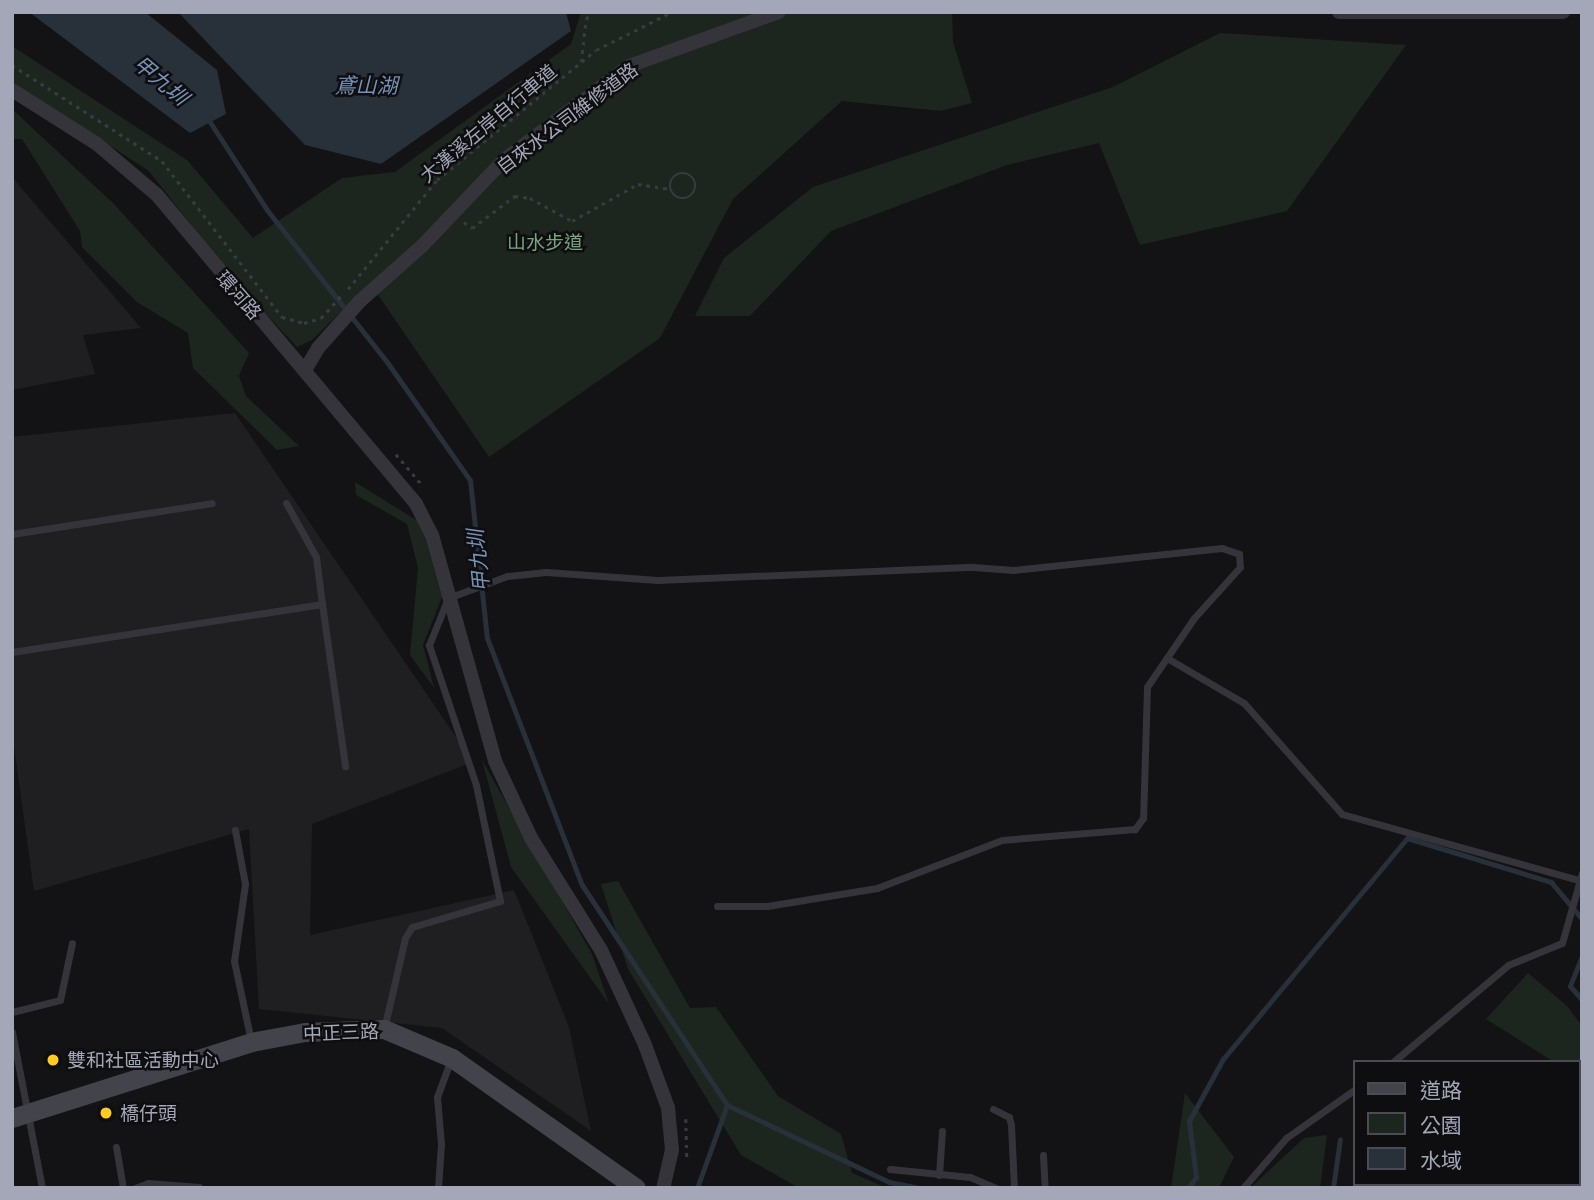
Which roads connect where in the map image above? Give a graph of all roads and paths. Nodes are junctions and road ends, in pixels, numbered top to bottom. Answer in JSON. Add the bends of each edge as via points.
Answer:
{"nodes":[{"id":1,"x":592,"y":12,"type":"edge"},
{"id":2,"x":672,"y":12,"type":"edge"},
{"id":3,"x":779,"y":12,"type":"edge"},
{"id":4,"x":1339,"y":12,"type":"edge"},
{"id":5,"x":1563,"y":12,"type":"edge"},
{"id":6,"x":581,"y":62,"type":"junction"},
{"id":7,"x":12,"y":90,"type":"edge"},
{"id":8,"x":670,"y":189,"type":"junction"},
{"id":9,"x":453,"y":213,"type":"junction"},
{"id":10,"x":282,"y":317,"type":"dead end"},
{"id":11,"x":321,"y":318,"type":"dead end"},
{"id":12,"x":289,"y":329,"type":"dead end"},
{"id":13,"x":306,"y":370,"type":"junction"},
{"id":14,"x":393,"y":451,"type":"dead end"},
{"id":15,"x":424,"y":489,"type":"dead end"},
{"id":16,"x":212,"y":503,"type":"dead end"},
{"id":17,"x":286,"y":503,"type":"dead end"},
{"id":18,"x":12,"y":534,"type":"edge"},
{"id":19,"x":448,"y":598,"type":"junction"},
{"id":20,"x":322,"y":604,"type":"junction"},
{"id":21,"x":12,"y":652,"type":"edge"},
{"id":22,"x":1167,"y":658,"type":"junction"},
{"id":23,"x":345,"y":766,"type":"dead end"},
{"id":24,"x":235,"y":830,"type":"dead end"},
{"id":25,"x":1580,"y":876,"type":"edge"},
{"id":26,"x":718,"y":905,"type":"dead end"},
{"id":27,"x":72,"y":943,"type":"dead end"},
{"id":28,"x":12,"y":1012,"type":"edge"},
{"id":29,"x":384,"y":1030,"type":"junction"},
{"id":30,"x":12,"y":1032,"type":"edge"},
{"id":31,"x":251,"y":1042,"type":"junction"},
{"id":32,"x":452,"y":1058,"type":"junction"},
{"id":33,"x":1395,"y":1060,"type":"edge"},
{"id":34,"x":1352,"y":1091,"type":"edge"},
{"id":35,"x":993,"y":1109,"type":"dead end"},
{"id":36,"x":682,"y":1110,"type":"dead end"},
{"id":37,"x":20,"y":1115,"type":"edge"},
{"id":38,"x":942,"y":1131,"type":"dead end"},
{"id":39,"x":116,"y":1147,"type":"dead end"},
{"id":40,"x":1043,"y":1155,"type":"dead end"},
{"id":41,"x":685,"y":1165,"type":"dead end"},
{"id":42,"x":890,"y":1170,"type":"dead end"},
{"id":43,"x":939,"y":1174,"type":"junction"},
{"id":44,"x":199,"y":1187,"type":"edge"},
{"id":45,"x":43,"y":1188,"type":"edge"},
{"id":46,"x":123,"y":1188,"type":"edge"},
{"id":47,"x":135,"y":1188,"type":"edge"},
{"id":48,"x":437,"y":1188,"type":"edge"},
{"id":49,"x":636,"y":1188,"type":"edge"},
{"id":50,"x":663,"y":1188,"type":"edge"},
{"id":51,"x":996,"y":1188,"type":"edge"},
{"id":52,"x":1014,"y":1188,"type":"edge"},
{"id":53,"x":1045,"y":1188,"type":"edge"},
{"id":54,"x":1243,"y":1188,"type":"edge"}],
"edges":[{"from":1,"to":6,"type":"path","via":[[586,19]]},
{"from":2,"to":6,"type":"path","name":"大漢溪左岸自行車道"},
{"from":3,"to":9,"type":"street","name":"自來水公司維修道路","via":[[629,66],[506,159]]},
{"from":4,"to":5,"type":"street"},
{"from":6,"to":11,"type":"path","name":"大漢溪左岸自行車道","via":[[437,180]]},
{"from":7,"to":13,"type":"street","name":"環河路","via":[[97,144],[157,195]]},
{"from":8,"to":8,"type":"path","via":[[674,176],[683,173],[697,184],[696,192],[686,200],[674,196]]},
{"from":8,"to":9,"type":"path","via":[[638,184],[572,221],[530,198],[515,196],[472,228]]},
{"from":9,"to":13,"type":"street","name":"自來水公司維修道路","via":[[360,301],[318,348]]},
{"from":10,"to":12,"type":"path"},
{"from":13,"to":19,"type":"street","name":"環河路","via":[[416,504],[432,535]]},
{"from":14,"to":15,"type":"path"},
{"from":16,"to":18,"type":"lane"},
{"from":17,"to":20,"type":"lane","via":[[316,557]]},
{"from":19,"to":22,"type":"lane","via":[[498,579],[546,572],[658,580],[973,567],[1013,570],[1233,550],[1239,554],[1240,567],[1194,618]]},
{"from":19,"to":29,"type":"lane","via":[[429,645],[476,785],[500,901],[412,927],[405,938]]},
{"from":19,"to":50,"type":"street","name":"環河路","via":[[495,761],[531,838],[601,950],[668,1108],[672,1150]]},
{"from":20,"to":21,"type":"lane"},
{"from":20,"to":23,"type":"lane"},
{"from":22,"to":25,"type":"lane","via":[[1244,702],[1342,814]]},
{"from":22,"to":26,"type":"lane","via":[[1153,675],[1144,698],[1143,818],[1135,829],[1002,840],[877,888],[767,906]]},
{"from":24,"to":31,"type":"lane","via":[[245,884],[234,961]]},
{"from":25,"to":33,"type":"lane","via":[[1562,943],[1508,965]]},
{"from":27,"to":28,"type":"lane","via":[[60,1000]]},
{"from":29,"to":31,"type":"street","name":"中正三路","via":[[305,1032]]},
{"from":29,"to":32,"type":"street","name":"中正三路"},
{"from":30,"to":37,"type":"lane"},
{"from":31,"to":37,"type":"street","name":"中正三路"},
{"from":32,"to":48,"type":"lane","via":[[437,1097],[441,1144]]},
{"from":32,"to":49,"type":"street","name":"中正三路"},
{"from":34,"to":54,"type":"lane","via":[[1286,1138]]},
{"from":35,"to":52,"type":"lane","via":[[1009,1117]]},
{"from":36,"to":41,"type":"path","via":[[689,1129]]},
{"from":37,"to":45,"type":"lane"},
{"from":38,"to":43,"type":"lane"},
{"from":39,"to":46,"type":"lane"},
{"from":40,"to":53,"type":"lane"},
{"from":42,"to":43,"type":"lane"},
{"from":43,"to":51,"type":"lane","via":[[970,1177]]},
{"from":44,"to":47,"type":"lane","via":[[148,1183]]}]}
